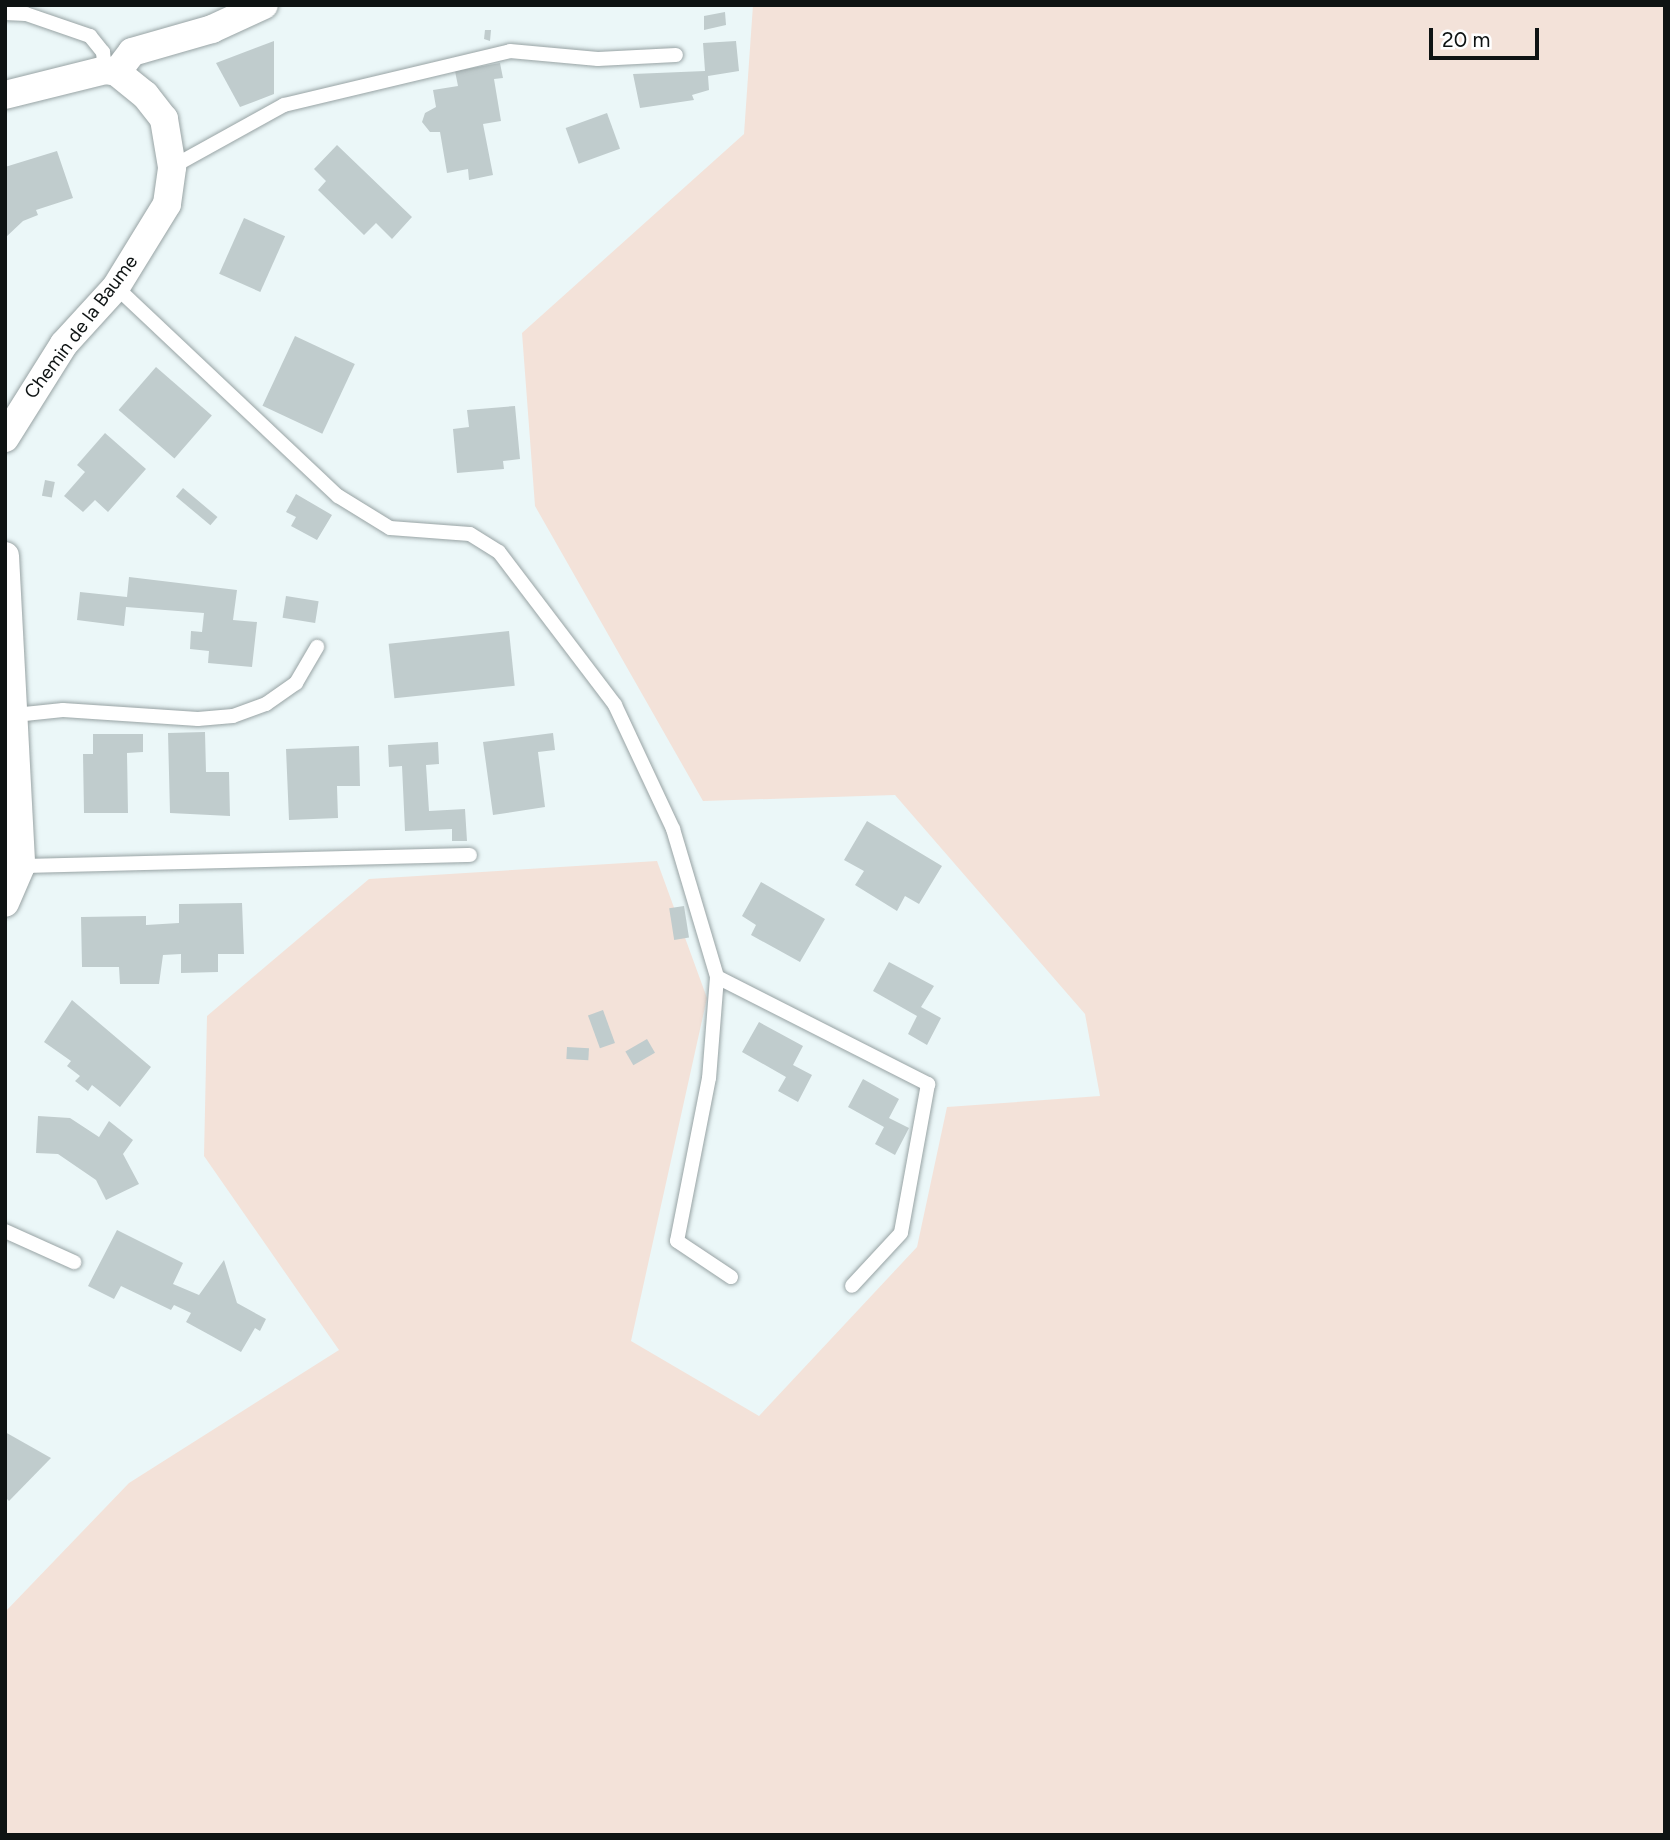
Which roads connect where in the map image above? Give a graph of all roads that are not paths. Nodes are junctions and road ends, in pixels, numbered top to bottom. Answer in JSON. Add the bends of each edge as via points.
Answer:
{"nodes":[{"id":1,"x":264,"y":5,"type":"edge"},
{"id":2,"x":5,"y":13,"type":"edge"},
{"id":3,"x":676,"y":55,"type":"dead end"},
{"id":4,"x":111,"y":71,"type":"junction"},
{"id":5,"x":5,"y":95,"type":"edge"},
{"id":6,"x":172,"y":167,"type":"junction"},
{"id":7,"x":116,"y":287,"type":"junction"},
{"id":8,"x":5,"y":438,"type":"edge"},
{"id":9,"x":5,"y":556,"type":"edge"},
{"id":10,"x":317,"y":648,"type":"dead end"},
{"id":11,"x":15,"y":715,"type":"junction"},
{"id":12,"x":470,"y":855,"type":"dead end"},
{"id":13,"x":21,"y":866,"type":"junction"},
{"id":14,"x":5,"y":904,"type":"edge"},
{"id":15,"x":717,"y":977,"type":"junction"},
{"id":16,"x":5,"y":1230,"type":"edge"},
{"id":17,"x":74,"y":1262,"type":"dead end"},
{"id":18,"x":731,"y":1277,"type":"dead end"},
{"id":19,"x":852,"y":1286,"type":"dead end"}],
"edges":[{"from":1,"to":4,"type":"street","via":[[212,29],[132,52]]},
{"from":2,"to":4,"type":"lane","via":[[26,14],[90,36]]},
{"from":3,"to":6,"type":"lane","via":[[598,59],[510,51],[284,105]]},
{"from":4,"to":5,"type":"street"},
{"from":4,"to":6,"type":"street","name":"Chemin de la Baume","via":[[145,95],[164,119]]},
{"from":6,"to":7,"type":"street","name":"Chemin de la Baume","via":[[167,204]]},
{"from":7,"to":8,"type":"street","name":"Chemin de la Baume","via":[[64,344]]},
{"from":7,"to":15,"type":"lane","via":[[338,496],[390,528],[470,534],[499,552],[615,705],[673,829]]},
{"from":9,"to":11,"type":"street"},
{"from":10,"to":11,"type":"lane","via":[[296,683],[266,704],[233,716],[198,719],[63,710]]},
{"from":11,"to":13,"type":"street"},
{"from":12,"to":13,"type":"lane"},
{"from":13,"to":14,"type":"street"},
{"from":15,"to":18,"type":"lane","via":[[709,1078],[677,1241]]},
{"from":15,"to":19,"type":"lane","via":[[928,1084],[901,1233]]},
{"from":16,"to":17,"type":"lane"}]}
